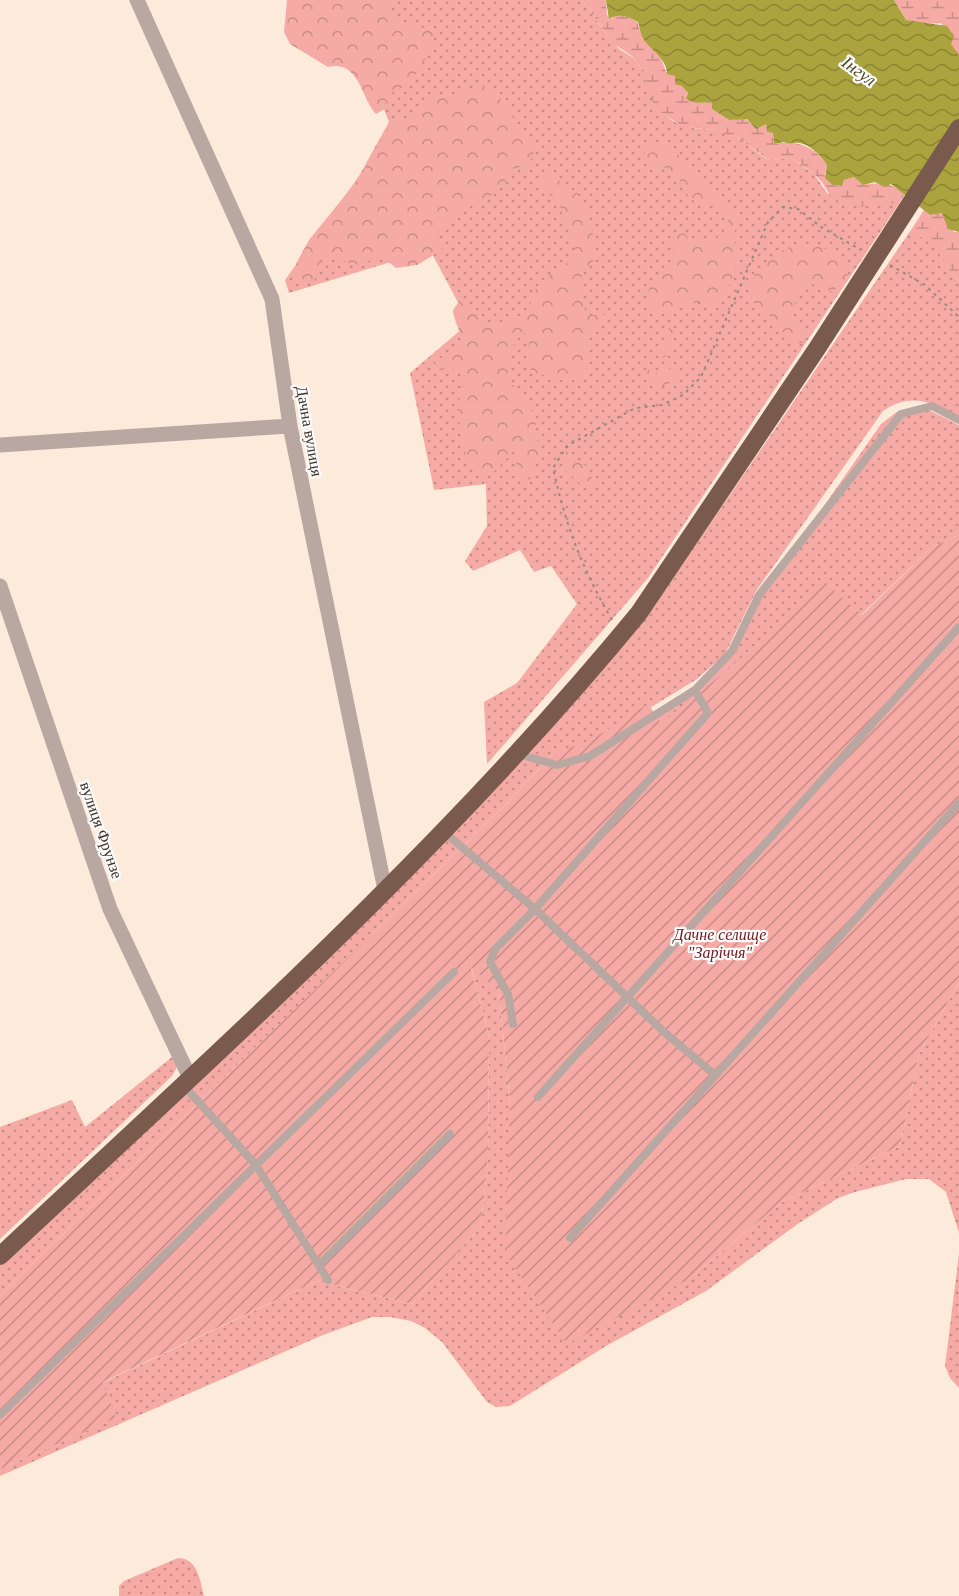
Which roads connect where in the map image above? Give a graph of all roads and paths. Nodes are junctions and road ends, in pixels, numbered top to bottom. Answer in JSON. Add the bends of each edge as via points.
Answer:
{"nodes":[{"id":1,"x":137,"y":0,"type":"edge"},
{"id":2,"x":959,"y":128,"type":"edge"},
{"id":3,"x":868,"y":263,"type":"junction"},
{"id":4,"x":888,"y":265,"type":"dead end"},
{"id":5,"x":959,"y":317,"type":"edge"},
{"id":6,"x":959,"y":420,"type":"edge"},
{"id":7,"x":290,"y":426,"type":"junction"},
{"id":8,"x":0,"y":445,"type":"edge"},
{"id":9,"x":0,"y":586,"type":"edge"},
{"id":10,"x":959,"y":627,"type":"edge"},
{"id":11,"x":621,"y":636,"type":"junction"},
{"id":12,"x":695,"y":690,"type":"junction"},
{"id":13,"x":517,"y":754,"type":"junction"},
{"id":14,"x":959,"y":803,"type":"edge"},
{"id":15,"x":444,"y":832,"type":"junction"},
{"id":16,"x":385,"y":890,"type":"junction"},
{"id":17,"x":535,"y":909,"type":"junction"},
{"id":18,"x":454,"y":972,"type":"dead end"},
{"id":19,"x":627,"y":998,"type":"junction"},
{"id":20,"x":513,"y":1024,"type":"dead end"},
{"id":21,"x":715,"y":1075,"type":"junction"},
{"id":22,"x":186,"y":1081,"type":"junction"},
{"id":23,"x":538,"y":1097,"type":"dead end"},
{"id":24,"x":450,"y":1134,"type":"dead end"},
{"id":25,"x":256,"y":1165,"type":"junction"},
{"id":26,"x":570,"y":1238,"type":"dead end"},
{"id":27,"x":0,"y":1256,"type":"edge"},
{"id":28,"x":319,"y":1265,"type":"junction"},
{"id":29,"x":328,"y":1280,"type":"dead end"},
{"id":30,"x":0,"y":1415,"type":"edge"}],
"edges":[{"from":1,"to":7,"type":"street","name":"Дачна вулиця","via":[[272,299]]},
{"from":2,"to":3,"type":"highway"},
{"from":3,"to":11,"type":"highway"},
{"from":3,"to":11,"type":"path","via":[[798,209],[783,207],[768,222],[700,377],[683,395],[662,405],[635,408],[567,446],[553,468],[564,518],[585,573]]},
{"from":4,"to":5,"type":"path","via":[[925,285]]},
{"from":6,"to":12,"type":"lane","via":[[932,406],[901,414],[759,595],[732,651]]},
{"from":7,"to":8,"type":"street"},
{"from":7,"to":16,"type":"street","name":"Дачна вулиця"},
{"from":9,"to":22,"type":"street","name":"вулиця Фрунзе","via":[[110,909]]},
{"from":10,"to":19,"type":"lane"},
{"from":11,"to":13,"type":"highway"},
{"from":12,"to":13,"type":"lane","via":[[590,756],[557,765]]},
{"from":12,"to":17,"type":"lane","via":[[708,713]]},
{"from":13,"to":15,"type":"highway"},
{"from":14,"to":21,"type":"lane"},
{"from":15,"to":16,"type":"highway"},
{"from":15,"to":17,"type":"lane"},
{"from":16,"to":22,"type":"highway"},
{"from":17,"to":19,"type":"lane"},
{"from":17,"to":20,"type":"lane","via":[[495,949],[490,962],[508,994]]},
{"from":18,"to":25,"type":"lane"},
{"from":19,"to":21,"type":"lane"},
{"from":19,"to":23,"type":"lane"},
{"from":21,"to":26,"type":"lane"},
{"from":22,"to":25,"type":"lane"},
{"from":22,"to":27,"type":"highway"},
{"from":24,"to":28,"type":"lane"},
{"from":25,"to":28,"type":"lane"},
{"from":25,"to":30,"type":"lane"},
{"from":28,"to":29,"type":"lane"}]}
